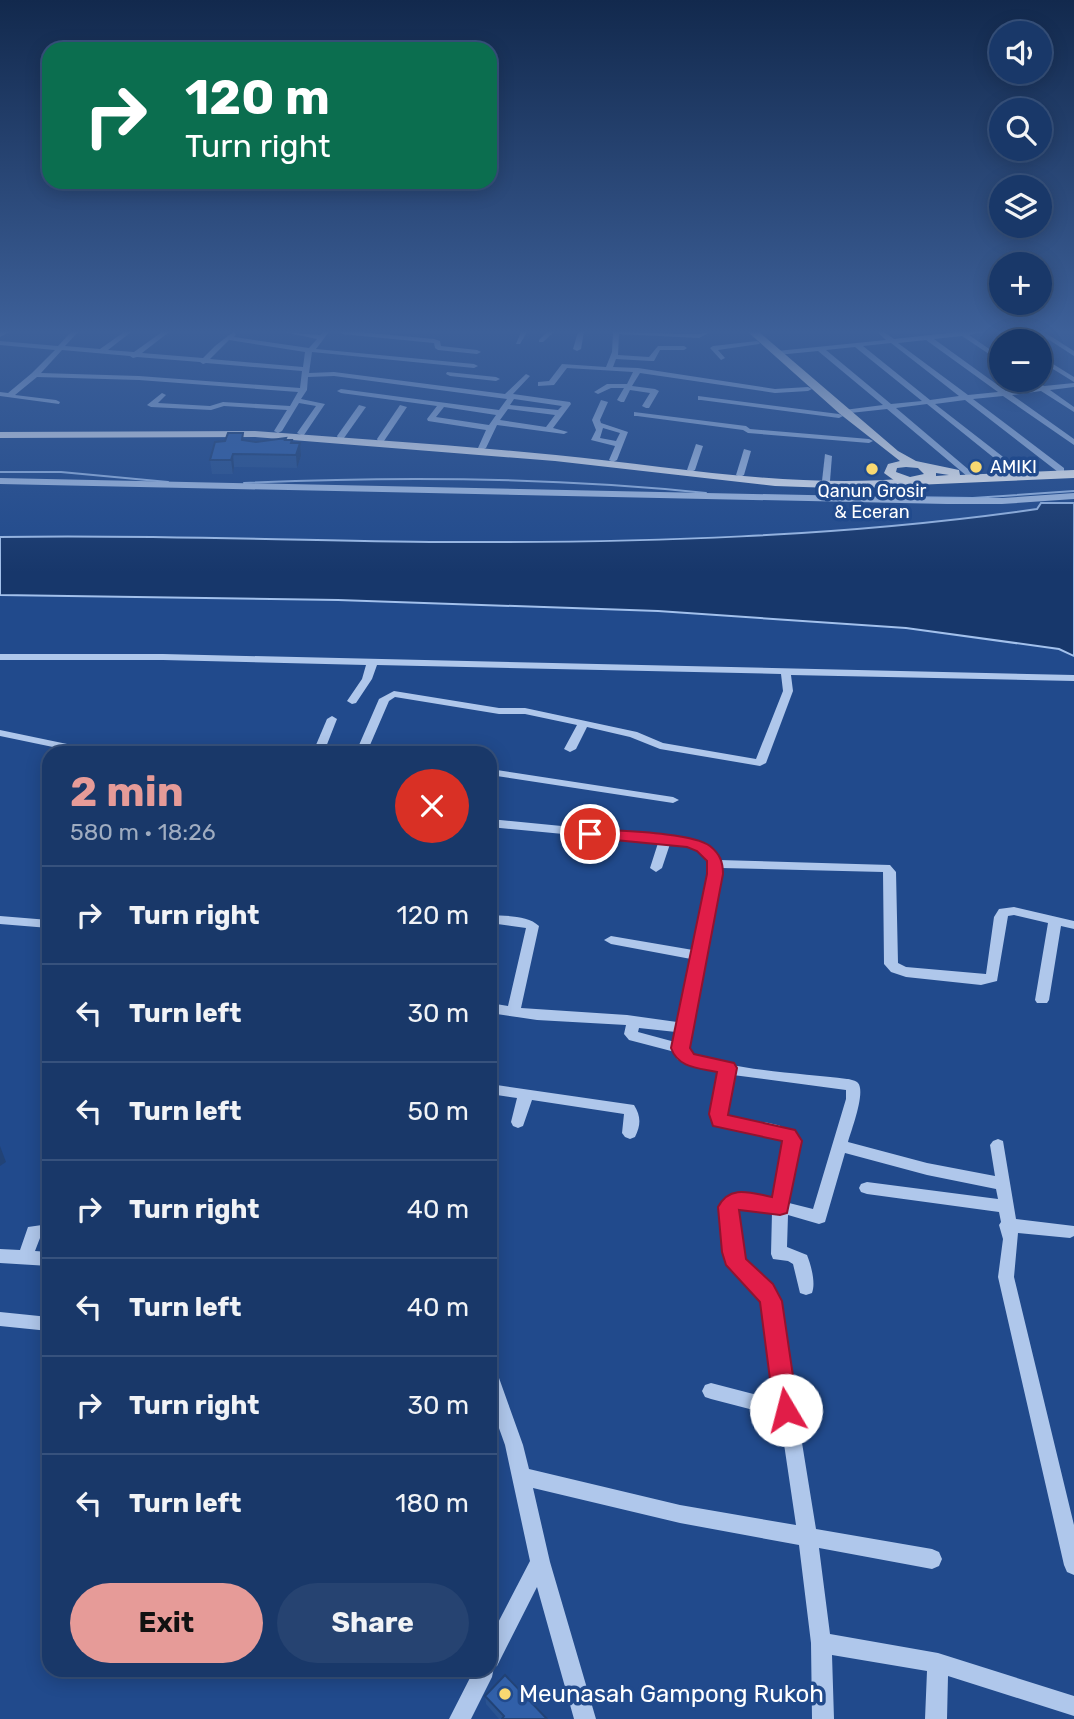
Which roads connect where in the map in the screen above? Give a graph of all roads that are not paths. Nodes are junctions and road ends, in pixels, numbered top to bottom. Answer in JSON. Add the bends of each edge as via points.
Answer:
{"nodes":[{"id":1,"x":290,"y":412,"type":"edge"},
{"id":2,"x":315,"y":412,"type":"edge"},
{"id":3,"x":358,"y":412,"type":"edge"},
{"id":4,"x":399,"y":412,"type":"edge"},
{"id":5,"x":436,"y":412,"type":"edge"},
{"id":6,"x":502,"y":412,"type":"edge"},
{"id":7,"x":546,"y":412,"type":"edge"},
{"id":8,"x":599,"y":412,"type":"edge"},
{"id":9,"x":823,"y":412,"type":"edge"},
{"id":10,"x":852,"y":412,"type":"edge"},
{"id":11,"x":897,"y":412,"type":"edge"},
{"id":12,"x":944,"y":412,"type":"edge"},
{"id":13,"x":989,"y":412,"type":"edge"},
{"id":14,"x":1032,"y":412,"type":"edge"},
{"id":15,"x":561,"y":413,"type":"joint"},
{"id":16,"x":841,"y":414,"type":"junction"},
{"id":17,"x":637,"y":415,"type":"dead end"},
{"id":18,"x":661,"y":418,"type":"joint"},
{"id":19,"x":597,"y":424,"type":"junction"},
{"id":20,"x":493,"y":425,"type":"junction"},
{"id":21,"x":548,"y":429,"type":"junction"},
{"id":22,"x":278,"y":431,"type":"junction"},
{"id":23,"x":748,"y":431,"type":"joint"},
{"id":24,"x":47,"y":432,"type":"junction"},
{"id":25,"x":564,"y":432,"type":"dead end"},
{"id":26,"x":0,"y":433,"type":"edge"},
{"id":27,"x":300,"y":433,"type":"junction"},
{"id":28,"x":341,"y":436,"type":"junction"},
{"id":29,"x":381,"y":439,"type":"junction"},
{"id":30,"x":869,"y":441,"type":"junction"},
{"id":31,"x":1074,"y":443,"type":"edge"},
{"id":32,"x":619,"y":444,"type":"junction"},
{"id":33,"x":699,"y":446,"type":"dead end"},
{"id":34,"x":482,"y":448,"type":"junction"},
{"id":35,"x":747,"y":451,"type":"dead end"},
{"id":36,"x":556,"y":456,"type":"junction"},
{"id":37,"x":828,"y":456,"type":"dead end"},
{"id":38,"x":613,"y":460,"type":"junction"},
{"id":39,"x":918,"y":465,"type":"junction"},
{"id":40,"x":889,"y":469,"type":"junction"},
{"id":41,"x":691,"y":470,"type":"junction"},
{"id":42,"x":1017,"y":472,"type":"junction"},
{"id":43,"x":1070,"y":472,"type":"edge"},
{"id":44,"x":740,"y":475,"type":"junction"},
{"id":45,"x":971,"y":475,"type":"junction"},
{"id":46,"x":0,"y":481,"type":"edge"},
{"id":47,"x":826,"y":481,"type":"junction"},
{"id":48,"x":917,"y":481,"type":"junction"},
{"id":49,"x":1074,"y":496,"type":"edge"},
{"id":50,"x":0,"y":657,"type":"edge"},
{"id":51,"x":370,"y":671,"type":"junction"},
{"id":52,"x":1074,"y":677,"type":"edge"},
{"id":53,"x":788,"y":679,"type":"junction"},
{"id":54,"x":352,"y":701,"type":"dead end"},
{"id":55,"x":332,"y":719,"type":"dead end"},
{"id":56,"x":584,"y":723,"type":"junction"},
{"id":57,"x":0,"y":733,"type":"edge"},
{"id":58,"x":62,"y":746,"type":"edge"},
{"id":59,"x":321,"y":746,"type":"edge"},
{"id":60,"x":364,"y":746,"type":"edge"},
{"id":61,"x":570,"y":749,"type":"dead end"},
{"id":62,"x":497,"y":773,"type":"edge"},
{"id":63,"x":673,"y":800,"type":"dead end"},
{"id":64,"x":497,"y":824,"type":"edge"},
{"id":65,"x":665,"y":840,"type":"junction"},
{"id":66,"x":716,"y":864,"type":"junction"},
{"id":67,"x":656,"y":868,"type":"dead end"},
{"id":68,"x":0,"y":920,"type":"edge"},
{"id":69,"x":497,"y":920,"type":"edge"},
{"id":70,"x":1055,"y":920,"type":"junction"},
{"id":71,"x":42,"y":923,"type":"edge"},
{"id":72,"x":1074,"y":925,"type":"edge"},
{"id":73,"x":611,"y":940,"type":"dead end"},
{"id":74,"x":698,"y":956,"type":"junction"},
{"id":75,"x":1042,"y":1000,"type":"dead end"},
{"id":76,"x":497,"y":1009,"type":"edge"},
{"id":77,"x":513,"y":1012,"type":"junction"},
{"id":78,"x":633,"y":1022,"type":"junction"},
{"id":79,"x":683,"y":1028,"type":"junction"},
{"id":80,"x":680,"y":1048,"type":"junction"},
{"id":81,"x":727,"y":1068,"type":"junction"},
{"id":82,"x":497,"y":1090,"type":"edge"},
{"id":83,"x":526,"y":1094,"type":"junction"},
{"id":84,"x":518,"y":1122,"type":"dead end"},
{"id":85,"x":630,"y":1133,"type":"dead end"},
{"id":86,"x":998,"y":1145,"type":"dead end"},
{"id":87,"x":848,"y":1149,"type":"dead end"},
{"id":88,"x":1002,"y":1184,"type":"junction"},
{"id":89,"x":867,"y":1188,"type":"dead end"},
{"id":90,"x":1004,"y":1206,"type":"junction"},
{"id":91,"x":780,"y":1207,"type":"junction"},
{"id":92,"x":1007,"y":1225,"type":"junction"},
{"id":93,"x":42,"y":1231,"type":"edge"},
{"id":94,"x":1070,"y":1231,"type":"dead end"},
{"id":95,"x":0,"y":1256,"type":"edge"},
{"id":96,"x":25,"y":1258,"type":"junction"},
{"id":97,"x":42,"y":1259,"type":"edge"},
{"id":98,"x":806,"y":1289,"type":"dead end"},
{"id":99,"x":0,"y":1319,"type":"edge"},
{"id":100,"x":42,"y":1323,"type":"edge"},
{"id":101,"x":711,"y":1391,"type":"dead end"},
{"id":102,"x":497,"y":1398,"type":"edge"},
{"id":103,"x":786,"y":1410,"type":"junction"},
{"id":104,"x":520,"y":1476,"type":"junction"},
{"id":105,"x":808,"y":1539,"type":"junction"},
{"id":106,"x":932,"y":1559,"type":"dead end"},
{"id":107,"x":540,"y":1562,"type":"junction"},
{"id":108,"x":1074,"y":1565,"type":"edge"},
{"id":109,"x":821,"y":1643,"type":"junction"},
{"id":110,"x":497,"y":1645,"type":"edge"},
{"id":111,"x":939,"y":1663,"type":"junction"},
{"id":112,"x":481,"y":1677,"type":"edge"},
{"id":113,"x":1074,"y":1706,"type":"edge"},
{"id":114,"x":460,"y":1719,"type":"edge"},
{"id":115,"x":585,"y":1719,"type":"edge"},
{"id":116,"x":823,"y":1719,"type":"edge"},
{"id":117,"x":936,"y":1719,"type":"edge"}],
"edges":[{"from":1,"to":22,"type":"street"},
{"from":2,"to":27,"type":"street"},
{"from":3,"to":28,"type":"street"},
{"from":4,"to":29,"type":"street"},
{"from":5,"to":20,"type":"street","via":[[431,419]]},
{"from":6,"to":20,"type":"street"},
{"from":7,"to":15,"type":"street"},
{"from":8,"to":19,"type":"street"},
{"from":9,"to":16,"type":"street"},
{"from":10,"to":16,"type":"street"},
{"from":11,"to":45,"type":"street"},
{"from":12,"to":42,"type":"street"},
{"from":13,"to":43,"type":"street"},
{"from":14,"to":31,"type":"street"},
{"from":15,"to":21,"type":"street"},
{"from":16,"to":30,"type":"highway"},
{"from":16,"to":39,"type":"highway"},
{"from":17,"to":18,"type":"street"},
{"from":18,"to":23,"type":"street","via":[[656,425],[742,436]]},
{"from":19,"to":32,"type":"street","via":[[624,431]]},
{"from":19,"to":32,"type":"street","via":[[596,442]]},
{"from":20,"to":21,"type":"street"},
{"from":20,"to":34,"type":"street"},
{"from":21,"to":25,"type":"street"},
{"from":22,"to":24,"type":"main road"},
{"from":22,"to":27,"type":"main road"},
{"from":23,"to":30,"type":"street"},
{"from":24,"to":26,"type":"main road"},
{"from":24,"to":36,"type":"main road","via":[[255,434]]},
{"from":27,"to":28,"type":"main road"},
{"from":28,"to":29,"type":"main road"},
{"from":29,"to":34,"type":"main road"},
{"from":30,"to":40,"type":"highway","via":[[884,455]]},
{"from":32,"to":38,"type":"street"},
{"from":33,"to":41,"type":"street"},
{"from":34,"to":36,"type":"main road"},
{"from":35,"to":44,"type":"street"},
{"from":36,"to":38,"type":"main road"},
{"from":36,"to":48,"type":"main road","via":[[731,479],[860,486]]},
{"from":37,"to":47,"type":"street"},
{"from":38,"to":41,"type":"main road"},
{"from":39,"to":40,"type":"highway","via":[[901,463]]},
{"from":39,"to":45,"type":"highway"},
{"from":39,"to":48,"type":"highway","via":[[930,471],[930,476]]},
{"from":40,"to":47,"type":"main road","via":[[866,480]]},
{"from":40,"to":48,"type":"highway","via":[[897,478]]},
{"from":41,"to":44,"type":"main road"},
{"from":42,"to":43,"type":"highway"},
{"from":42,"to":45,"type":"highway"},
{"from":43,"to":48,"type":"highway"},
{"from":44,"to":47,"type":"main road"},
{"from":46,"to":49,"type":"street","via":[[947,501]]},
{"from":50,"to":51,"type":"street"},
{"from":51,"to":53,"type":"street"},
{"from":51,"to":54,"type":"street"},
{"from":52,"to":53,"type":"street"},
{"from":53,"to":56,"type":"street","via":[[760,763],[660,746],[633,734]]},
{"from":55,"to":59,"type":"street"},
{"from":56,"to":60,"type":"street","via":[[394,694],[384,699]]},
{"from":56,"to":61,"type":"street"},
{"from":57,"to":58,"type":"street"},
{"from":62,"to":63,"type":"street"},
{"from":64,"to":65,"type":"street"},
{"from":65,"to":66,"type":"street","via":[[703,848]]},
{"from":65,"to":67,"type":"street"},
{"from":66,"to":70,"type":"street","via":[[886,868],[890,872],[891,964],[906,972],[989,980],[995,975],[1002,914]]},
{"from":66,"to":74,"type":"street"},
{"from":68,"to":71,"type":"street"},
{"from":69,"to":77,"type":"street","via":[[533,926]]},
{"from":70,"to":72,"type":"street"},
{"from":70,"to":75,"type":"street"},
{"from":73,"to":74,"type":"street"},
{"from":74,"to":79,"type":"street"},
{"from":76,"to":77,"type":"street"},
{"from":77,"to":78,"type":"street"},
{"from":78,"to":79,"type":"street"},
{"from":78,"to":80,"type":"street","via":[[634,1036]]},
{"from":79,"to":80,"type":"street"},
{"from":80,"to":81,"type":"street","via":[[689,1059]]},
{"from":81,"to":91,"type":"street","via":[[720,1121],[778,1131],[792,1141]]},
{"from":81,"to":91,"type":"street","via":[[853,1087],[819,1217]]},
{"from":82,"to":83,"type":"street"},
{"from":83,"to":84,"type":"street"},
{"from":83,"to":85,"type":"street","via":[[629,1108],[633,1116]]},
{"from":86,"to":88,"type":"street"},
{"from":87,"to":88,"type":"street"},
{"from":88,"to":90,"type":"street"},
{"from":89,"to":90,"type":"street"},
{"from":90,"to":92,"type":"street"},
{"from":91,"to":98,"type":"street","via":[[779,1254],[801,1260]]},
{"from":91,"to":103,"type":"street","via":[[737,1199],[729,1207],[737,1265],[771,1301]]},
{"from":92,"to":94,"type":"street"},
{"from":92,"to":108,"type":"street","via":[[1006,1277]]},
{"from":93,"to":96,"type":"street","via":[[34,1232]]},
{"from":95,"to":96,"type":"street"},
{"from":96,"to":97,"type":"street"},
{"from":99,"to":100,"type":"street"},
{"from":101,"to":103,"type":"street"},
{"from":102,"to":104,"type":"street"},
{"from":103,"to":105,"type":"street"},
{"from":104,"to":105,"type":"street"},
{"from":104,"to":107,"type":"street"},
{"from":105,"to":106,"type":"street"},
{"from":105,"to":109,"type":"street"},
{"from":107,"to":110,"type":"street"},
{"from":107,"to":115,"type":"street"},
{"from":109,"to":111,"type":"street"},
{"from":109,"to":116,"type":"street"},
{"from":111,"to":113,"type":"street"},
{"from":111,"to":117,"type":"street"},
{"from":112,"to":114,"type":"street"}]}
